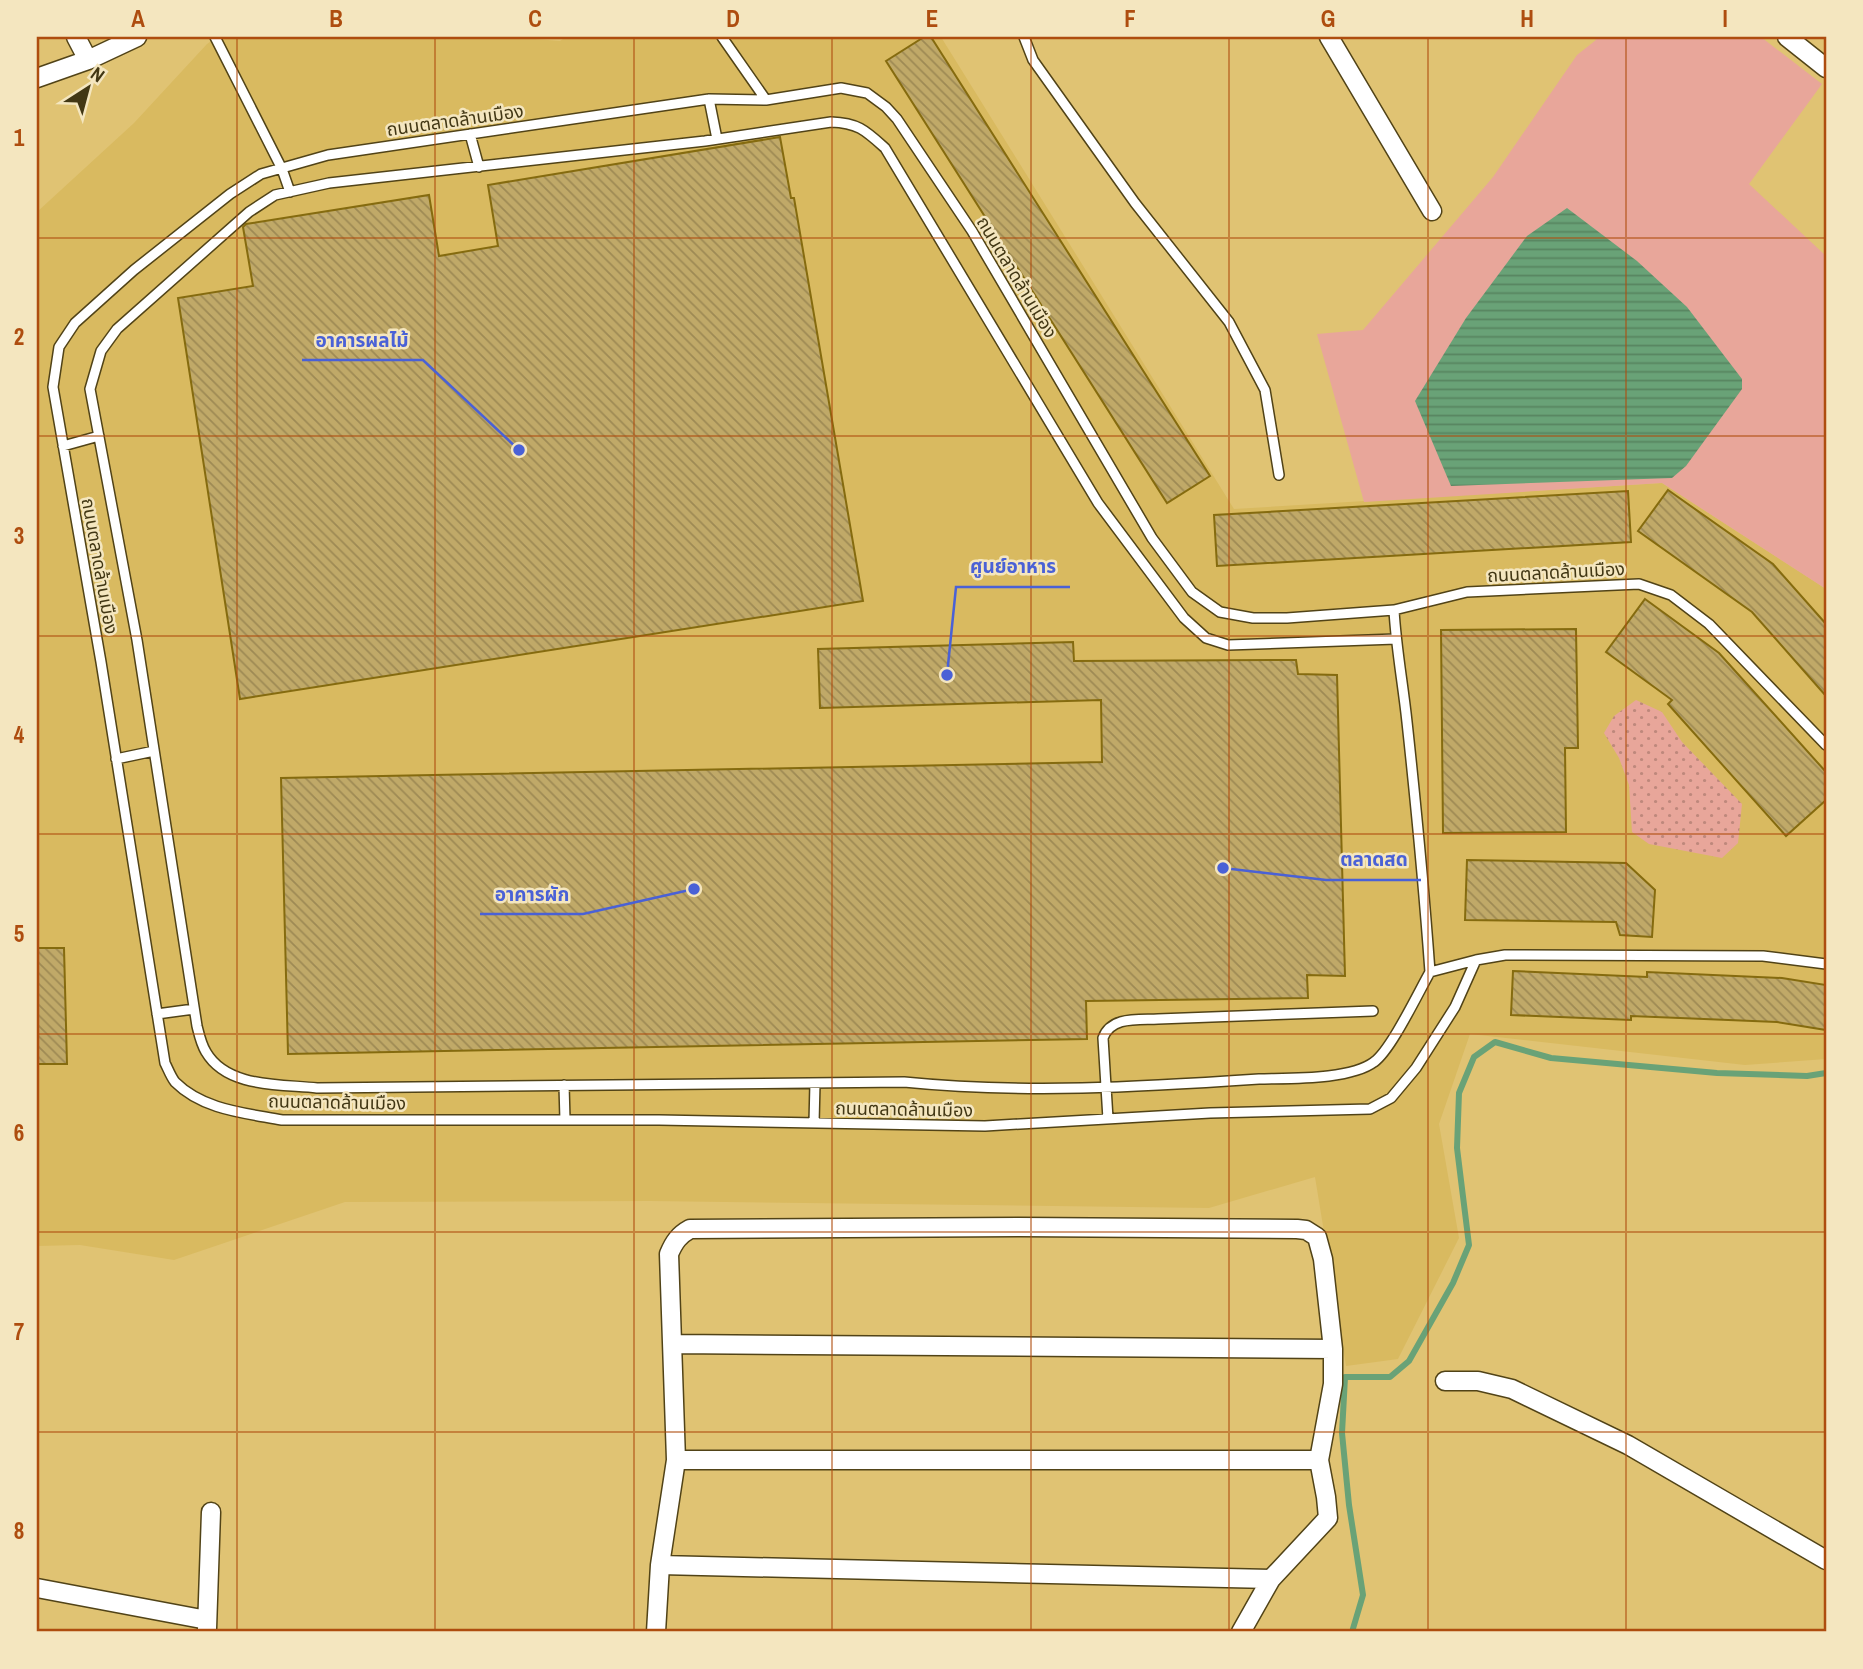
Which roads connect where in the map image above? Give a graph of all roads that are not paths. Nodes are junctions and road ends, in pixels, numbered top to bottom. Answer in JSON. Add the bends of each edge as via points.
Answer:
{"nodes":[{"id":1,"x":76,"y":37,"type":"edge"},
{"id":2,"x":136,"y":37,"type":"edge"},
{"id":3,"x":215,"y":37,"type":"edge"},
{"id":4,"x":722,"y":37,"type":"edge"},
{"id":5,"x":1024,"y":37,"type":"edge"},
{"id":6,"x":1329,"y":37,"type":"edge"},
{"id":7,"x":1787,"y":37,"type":"edge"},
{"id":8,"x":88,"y":60,"type":"junction"},
{"id":9,"x":1826,"y":68,"type":"edge"},
{"id":10,"x":37,"y":78,"type":"edge"},
{"id":11,"x":709,"y":99,"type":"junction"},
{"id":12,"x":766,"y":100,"type":"junction"},
{"id":13,"x":470,"y":134,"type":"junction"},
{"id":14,"x":717,"y":139,"type":"junction"},
{"id":15,"x":479,"y":167,"type":"junction"},
{"id":16,"x":282,"y":169,"type":"junction"},
{"id":17,"x":290,"y":192,"type":"junction"},
{"id":18,"x":1432,"y":211,"type":"dead end"},
{"id":19,"x":99,"y":436,"type":"junction"},
{"id":20,"x":63,"y":446,"type":"junction"},
{"id":21,"x":1279,"y":475,"type":"dead end"},
{"id":22,"x":1394,"y":610,"type":"junction"},
{"id":23,"x":1396,"y":639,"type":"junction"},
{"id":24,"x":1826,"y":745,"type":"edge"},
{"id":25,"x":154,"y":751,"type":"junction"},
{"id":26,"x":116,"y":759,"type":"junction"},
{"id":27,"x":1476,"y":960,"type":"junction"},
{"id":28,"x":1826,"y":964,"type":"edge"},
{"id":29,"x":1430,"y":972,"type":"junction"},
{"id":30,"x":194,"y":1009,"type":"junction"},
{"id":31,"x":1373,"y":1011,"type":"dead end"},
{"id":32,"x":157,"y":1014,"type":"junction"},
{"id":33,"x":815,"y":1083,"type":"junction"},
{"id":34,"x":564,"y":1085,"type":"junction"},
{"id":35,"x":1105,"y":1087,"type":"junction"},
{"id":36,"x":1108,"y":1119,"type":"junction"},
{"id":37,"x":565,"y":1120,"type":"junction"},
{"id":38,"x":814,"y":1122,"type":"junction"},
{"id":39,"x":673,"y":1344,"type":"junction"},
{"id":40,"x":1333,"y":1349,"type":"junction"},
{"id":41,"x":1445,"y":1381,"type":"dead end"},
{"id":42,"x":676,"y":1460,"type":"junction"},
{"id":43,"x":1319,"y":1460,"type":"junction"},
{"id":44,"x":211,"y":1512,"type":"dead end"},
{"id":45,"x":1826,"y":1560,"type":"edge"},
{"id":46,"x":660,"y":1565,"type":"junction"},
{"id":47,"x":1271,"y":1579,"type":"junction"},
{"id":48,"x":37,"y":1588,"type":"edge"},
{"id":49,"x":207,"y":1626,"type":"edge"},
{"id":50,"x":656,"y":1632,"type":"edge"},
{"id":51,"x":1241,"y":1632,"type":"edge"}],
"edges":[{"from":1,"to":8,"type":"street"},
{"from":2,"to":8,"type":"street"},
{"from":3,"to":16,"type":"lane"},
{"from":4,"to":12,"type":"lane"},
{"from":5,"to":21,"type":"lane","via":[[1033,60],[1135,203],[1229,322],[1265,390]]},
{"from":6,"to":18,"type":"street"},
{"from":7,"to":9,"type":"street"},
{"from":8,"to":10,"type":"street"},
{"from":11,"to":12,"type":"lane","name":"ถนนตลาดล้านเมือง"},
{"from":11,"to":13,"type":"lane","name":"ถนนตลาดล้านเมือง"},
{"from":11,"to":14,"type":"lane"},
{"from":12,"to":22,"type":"lane","name":"ถนนตลาดล้านเมือง","via":[[841,88],[867,93],[897,119],[972,231],[1152,538],[1192,592],[1220,612],[1254,618]]},
{"from":13,"to":15,"type":"lane"},
{"from":13,"to":16,"type":"lane","name":"ถนนตลาดล้านเมือง","via":[[328,155]]},
{"from":14,"to":15,"type":"lane","name":"ถนนตลาดล้านเมือง"},
{"from":14,"to":23,"type":"lane","name":"ถนนตลาดล้านเมือง","via":[[848,122],[864,128],[885,148],[1098,503],[1184,618],[1206,638],[1228,645]]},
{"from":15,"to":17,"type":"lane","name":"ถนนตลาดล้านเมือง","via":[[329,183]]},
{"from":16,"to":17,"type":"lane"},
{"from":16,"to":20,"type":"lane","name":"ถนนตลาดล้านเมือง","via":[[261,174],[230,194],[75,323],[59,348],[53,387]]},
{"from":17,"to":19,"type":"lane","name":"ถนนตลาดล้านเมือง","via":[[275,195],[249,212],[117,329],[101,351],[90,389]]},
{"from":19,"to":20,"type":"lane"},
{"from":19,"to":25,"type":"lane","name":"ถนนตลาดล้านเมือง"},
{"from":20,"to":26,"type":"lane","name":"ถนนตลาดล้านเมือง"},
{"from":22,"to":23,"type":"lane"},
{"from":22,"to":24,"type":"lane","name":"ถนนตลาดล้านเมือง","via":[[1467,592],[1639,584],[1671,596],[1709,624]]},
{"from":23,"to":29,"type":"lane"},
{"from":25,"to":26,"type":"lane"},
{"from":25,"to":30,"type":"lane","name":"ถนนตลาดล้านเมือง"},
{"from":26,"to":32,"type":"lane","name":"ถนนตลาดล้านเมือง"},
{"from":27,"to":28,"type":"lane","via":[[1505,954],[1763,956]]},
{"from":27,"to":29,"type":"lane"},
{"from":27,"to":36,"type":"lane","name":"ถนนตลาดล้านเมือง","via":[[1455,1007],[1416,1068],[1391,1098],[1370,1109]]},
{"from":29,"to":35,"type":"lane","name":"ถนนตลาดล้านเมือง","via":[[1392,1038],[1368,1065],[1342,1074]]},
{"from":30,"to":32,"type":"lane"},
{"from":30,"to":34,"type":"lane","name":"ถนนตลาดล้านเมือง","via":[[205,1052],[222,1070],[249,1081],[317,1088]]},
{"from":31,"to":35,"type":"lane","via":[[1124,1021],[1114,1024],[1103,1038]]},
{"from":32,"to":37,"type":"lane","name":"ถนนตลาดล้านเมือง","via":[[165,1063],[174,1081],[194,1097],[223,1109],[282,1120]]},
{"from":33,"to":34,"type":"lane","name":"ถนนตลาดล้านเมือง"},
{"from":33,"to":35,"type":"lane","name":"ถนนตลาดล้านเมือง","via":[[904,1082],[995,1089]]},
{"from":33,"to":38,"type":"lane"},
{"from":34,"to":37,"type":"lane"},
{"from":35,"to":36,"type":"lane"},
{"from":36,"to":38,"type":"lane","name":"ถนนตลาดล้านเมือง","via":[[985,1126]]},
{"from":37,"to":38,"type":"lane","name":"ถนนตลาดล้านเมือง"},
{"from":39,"to":40,"type":"street"},
{"from":39,"to":40,"type":"street","via":[[669,1254],[680,1234],[690,1229],[1255,1228],[1306,1230],[1317,1237]]},
{"from":39,"to":42,"type":"street"},
{"from":40,"to":43,"type":"street","via":[[1333,1384]]},
{"from":41,"to":45,"type":"street","via":[[1478,1381],[1512,1389],[1628,1445]]},
{"from":42,"to":43,"type":"street"},
{"from":42,"to":46,"type":"street"},
{"from":43,"to":47,"type":"street","via":[[1328,1518]]},
{"from":44,"to":49,"type":"street"},
{"from":46,"to":47,"type":"street"},
{"from":46,"to":50,"type":"street"},
{"from":47,"to":51,"type":"street"},
{"from":48,"to":49,"type":"street"}]}
